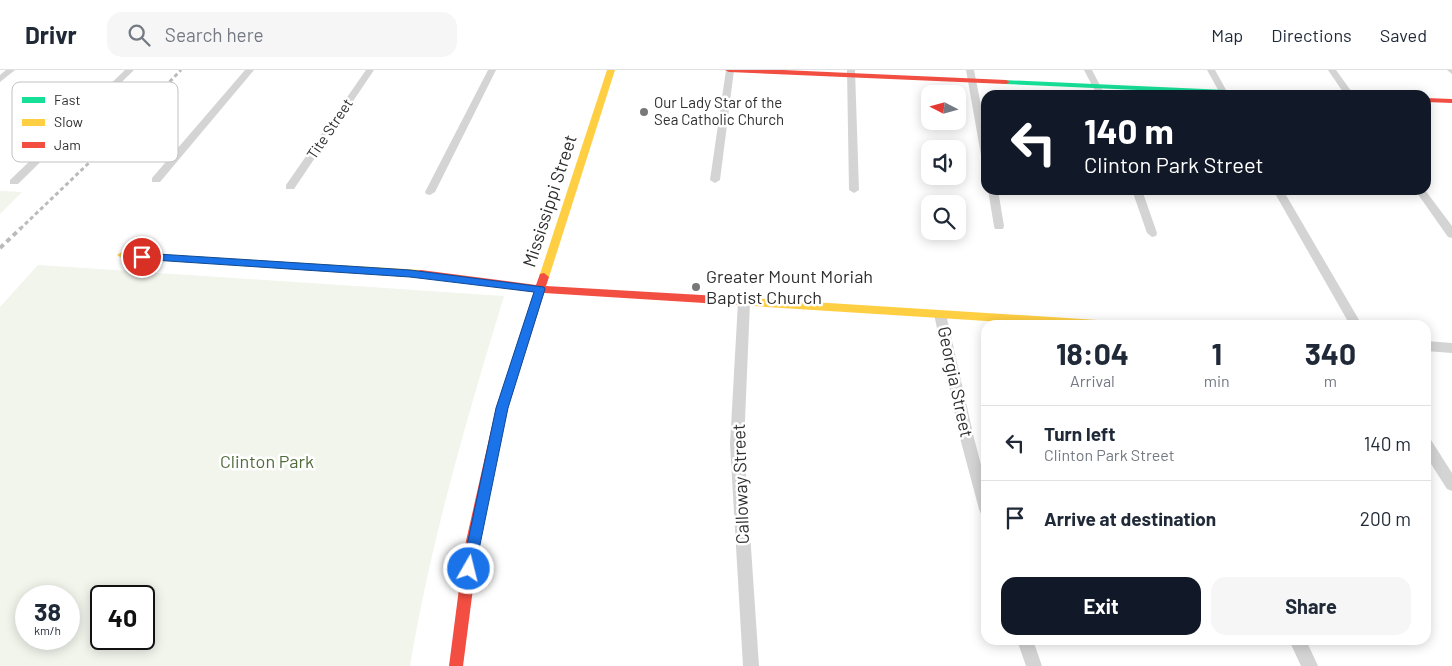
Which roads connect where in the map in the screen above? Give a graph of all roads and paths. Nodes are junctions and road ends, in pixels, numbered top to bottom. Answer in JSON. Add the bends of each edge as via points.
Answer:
{"nodes":[{"id":1,"x":11,"y":70,"type":"edge"},
{"id":2,"x":130,"y":70,"type":"edge"},
{"id":3,"x":250,"y":70,"type":"edge"},
{"id":4,"x":370,"y":70,"type":"edge"},
{"id":5,"x":492,"y":70,"type":"edge"},
{"id":6,"x":611,"y":70,"type":"edge"},
{"id":7,"x":730,"y":70,"type":"edge"},
{"id":8,"x":1088,"y":70,"type":"edge"},
{"id":9,"x":1211,"y":70,"type":"edge"},
{"id":10,"x":1332,"y":70,"type":"edge"},
{"id":11,"x":851,"y":72,"type":"edge"},
{"id":12,"x":971,"y":75,"type":"edge"},
{"id":13,"x":0,"y":79,"type":"edge"},
{"id":14,"x":118,"y":82,"type":"edge"},
{"id":15,"x":1099,"y":90,"type":"edge"},
{"id":16,"x":1222,"y":90,"type":"edge"},
{"id":17,"x":1346,"y":90,"type":"edge"},
{"id":18,"x":1431,"y":100,"type":"edge"},
{"id":19,"x":1452,"y":101,"type":"edge"},
{"id":20,"x":981,"y":128,"type":"edge"},
{"id":21,"x":178,"y":154,"type":"edge"},
{"id":22,"x":35,"y":162,"type":"edge"},
{"id":23,"x":171,"y":162,"type":"edge"},
{"id":24,"x":156,"y":180,"type":"dead end"},
{"id":25,"x":715,"y":180,"type":"dead end"},
{"id":26,"x":14,"y":182,"type":"dead end"},
{"id":27,"x":290,"y":187,"type":"dead end"},
{"id":28,"x":854,"y":190,"type":"dead end"},
{"id":29,"x":430,"y":192,"type":"dead end"},
{"id":30,"x":994,"y":195,"type":"edge"},
{"id":31,"x":1139,"y":195,"type":"edge"},
{"id":32,"x":1281,"y":195,"type":"edge"},
{"id":33,"x":1424,"y":195,"type":"edge"},
{"id":34,"x":999,"y":226,"type":"dead end"},
{"id":35,"x":1152,"y":233,"type":"dead end"},
{"id":36,"x":1452,"y":234,"type":"edge"},
{"id":37,"x":122,"y":256,"type":"dead end"},
{"id":38,"x":540,"y":289,"type":"junction"},
{"id":39,"x":744,"y":302,"type":"junction"},
{"id":40,"x":940,"y":314,"type":"junction"},
{"id":41,"x":1035,"y":320,"type":"edge"},
{"id":42,"x":1353,"y":320,"type":"edge"},
{"id":43,"x":1431,"y":346,"type":"edge"},
{"id":44,"x":1452,"y":348,"type":"edge"},
{"id":45,"x":1431,"y":452,"type":"edge"},
{"id":46,"x":1452,"y":485,"type":"edge"},
{"id":47,"x":981,"y":490,"type":"edge"},
{"id":48,"x":1027,"y":645,"type":"edge"},
{"id":49,"x":1300,"y":645,"type":"edge"},
{"id":50,"x":456,"y":666,"type":"edge"},
{"id":51,"x":751,"y":666,"type":"edge"},
{"id":52,"x":1034,"y":666,"type":"edge"},
{"id":53,"x":1310,"y":666,"type":"edge"}],
"edges":[{"from":1,"to":13,"type":"street"},
{"from":2,"to":14,"type":"street"},
{"from":3,"to":21,"type":"street"},
{"from":4,"to":27,"type":"street","name":"Tite Street"},
{"from":5,"to":29,"type":"street"},
{"from":6,"to":38,"type":"street","name":"Mississippi Street"},
{"from":7,"to":11,"type":"street"},
{"from":7,"to":25,"type":"street"},
{"from":8,"to":15,"type":"street"},
{"from":9,"to":16,"type":"street"},
{"from":10,"to":17,"type":"street"},
{"from":11,"to":12,"type":"street"},
{"from":11,"to":28,"type":"street"},
{"from":12,"to":15,"type":"street"},
{"from":12,"to":20,"type":"street"},
{"from":18,"to":19,"type":"street"},
{"from":22,"to":26,"type":"street"},
{"from":23,"to":24,"type":"street"},
{"from":30,"to":34,"type":"street"},
{"from":31,"to":35,"type":"street"},
{"from":32,"to":42,"type":"street"},
{"from":33,"to":36,"type":"street"},
{"from":37,"to":38,"type":"street","via":[[410,273]]},
{"from":38,"to":39,"type":"street"},
{"from":38,"to":50,"type":"street","name":"Mississippi Street","via":[[502,408],[471,550]]},
{"from":39,"to":40,"type":"street"},
{"from":39,"to":51,"type":"street","name":"Calloway Street","via":[[737,444]]},
{"from":40,"to":41,"type":"street"},
{"from":40,"to":47,"type":"street","name":"Georgia Street"},
{"from":43,"to":44,"type":"street"},
{"from":45,"to":46,"type":"street"},
{"from":48,"to":52,"type":"street"},
{"from":49,"to":53,"type":"street"}]}
